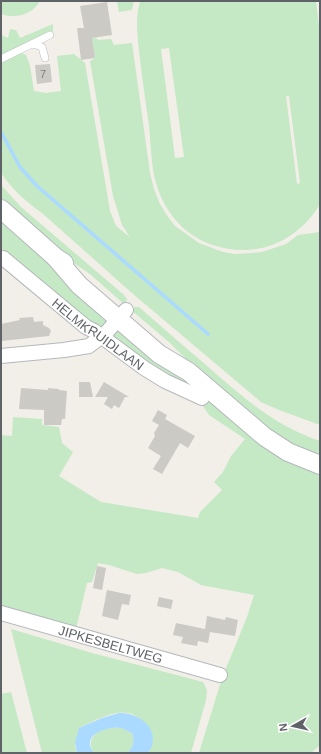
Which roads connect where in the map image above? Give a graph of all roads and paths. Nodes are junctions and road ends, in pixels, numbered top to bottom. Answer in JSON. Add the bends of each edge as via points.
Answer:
{"nodes":[{"id":1,"x":50,"y":35,"type":"dead end"},
{"id":2,"x":32,"y":44,"type":"junction"},
{"id":3,"x":45,"y":58,"type":"dead end"},
{"id":4,"x":1,"y":59,"type":"edge"},
{"id":5,"x":1,"y":209,"type":"edge"},
{"id":6,"x":3,"y":258,"type":"dead end"},
{"id":7,"x":122,"y":315,"type":"junction"},
{"id":8,"x":102,"y":337,"type":"junction"},
{"id":9,"x":1,"y":356,"type":"edge"},
{"id":10,"x":202,"y":398,"type":"dead end"},
{"id":11,"x":320,"y":465,"type":"edge"},
{"id":12,"x":1,"y":613,"type":"edge"},
{"id":13,"x":220,"y":675,"type":"dead end"}],
"edges":[{"from":1,"to":2,"type":"lane"},
{"from":2,"to":3,"type":"lane","via":[[42,48]]},
{"from":2,"to":4,"type":"lane"},
{"from":5,"to":7,"type":"street","name":"HELMKRUIDLAAN","via":[[55,256],[79,285]]},
{"from":6,"to":8,"type":"street","name":"HELMKRUIDLAAN","via":[[86,328]]},
{"from":7,"to":8,"type":"street"},
{"from":7,"to":11,"type":"street","name":"HELMKRUIDLAAN","via":[[158,354],[189,372],[265,437],[288,452]]},
{"from":8,"to":9,"type":"street","via":[[80,349]]},
{"from":8,"to":10,"type":"street","name":"HELMKRUIDLAAN","via":[[144,368]]},
{"from":12,"to":13,"type":"street","name":"JIPKESBELTWEG"}]}
